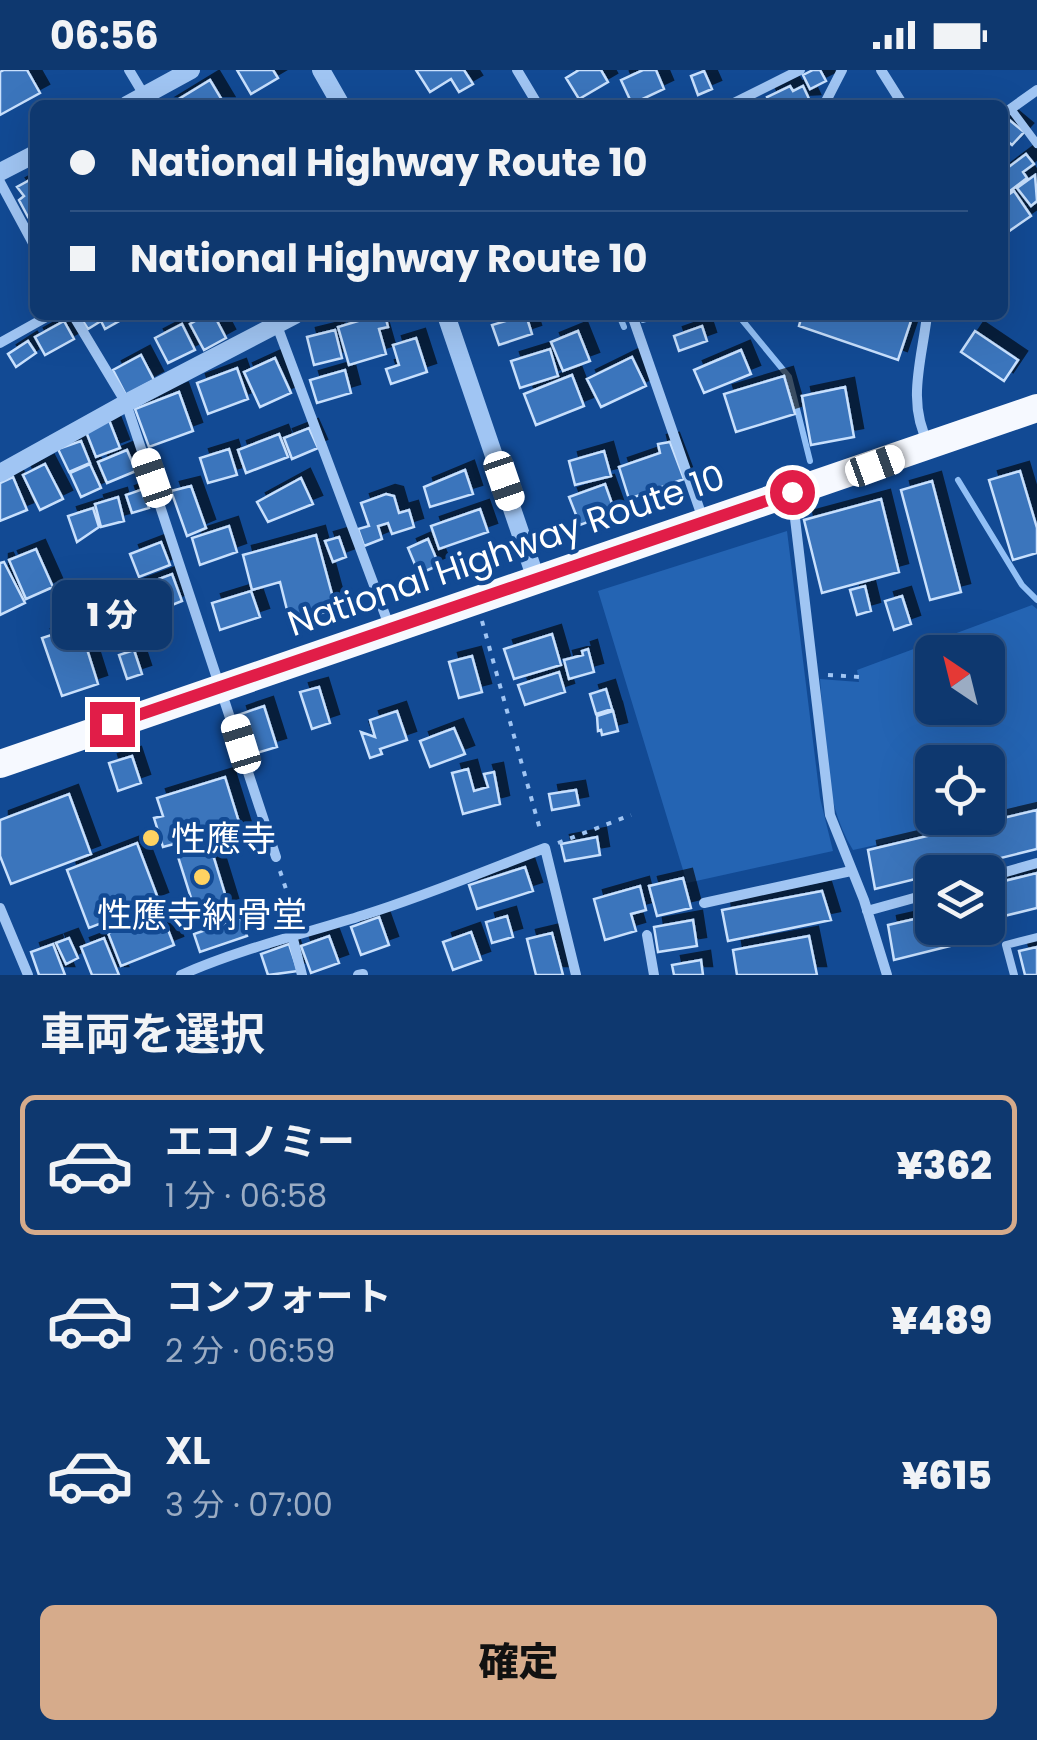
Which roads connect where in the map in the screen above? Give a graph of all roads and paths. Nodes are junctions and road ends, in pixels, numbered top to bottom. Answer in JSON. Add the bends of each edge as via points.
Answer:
{"nodes":[{"id":1,"x":129,"y":70,"type":"edge"},
{"id":2,"x":191,"y":70,"type":"edge"},
{"id":3,"x":321,"y":70,"type":"edge"},
{"id":4,"x":517,"y":70,"type":"edge"},
{"id":5,"x":800,"y":70,"type":"edge"},
{"id":6,"x":842,"y":70,"type":"edge"},
{"id":7,"x":881,"y":70,"type":"edge"},
{"id":8,"x":1037,"y":90,"type":"edge"},
{"id":9,"x":147,"y":100,"type":"edge"},
{"id":10,"x":339,"y":100,"type":"edge"},
{"id":11,"x":535,"y":100,"type":"edge"},
{"id":12,"x":740,"y":100,"type":"edge"},
{"id":13,"x":827,"y":100,"type":"edge"},
{"id":14,"x":899,"y":100,"type":"edge"},
{"id":15,"x":1008,"y":111,"type":"edge"},
{"id":16,"x":1008,"y":113,"type":"edge"},
{"id":17,"x":1037,"y":144,"type":"edge"},
{"id":18,"x":30,"y":157,"type":"edge"},
{"id":19,"x":0,"y":172,"type":"edge"},
{"id":20,"x":0,"y":182,"type":"edge"},
{"id":21,"x":30,"y":237,"type":"edge"},
{"id":22,"x":41,"y":320,"type":"edge"},
{"id":23,"x":76,"y":320,"type":"edge"},
{"id":24,"x":278,"y":320,"type":"edge"},
{"id":25,"x":283,"y":320,"type":"edge"},
{"id":26,"x":448,"y":320,"type":"edge"},
{"id":27,"x":636,"y":320,"type":"edge"},
{"id":28,"x":926,"y":320,"type":"edge"},
{"id":29,"x":0,"y":343,"type":"edge"},
{"id":30,"x":126,"y":402,"type":"junction"},
{"id":31,"x":1037,"y":408,"type":"edge"},
{"id":32,"x":929,"y":446,"type":"junction"},
{"id":33,"x":0,"y":473,"type":"edge"},
{"id":34,"x":792,"y":492,"type":"junction"},
{"id":35,"x":704,"y":524,"type":"junction"},
{"id":36,"x":536,"y":579,"type":"junction"},
{"id":37,"x":477,"y":602,"type":"junction"},
{"id":38,"x":390,"y":630,"type":"junction"},
{"id":39,"x":814,"y":674,"type":"junction"},
{"id":40,"x":860,"y":677,"type":"dead end"},
{"id":41,"x":222,"y":686,"type":"junction"},
{"id":42,"x":0,"y":764,"type":"edge"},
{"id":43,"x":631,"y":815,"type":"dead end"},
{"id":44,"x":545,"y":848,"type":"junction"},
{"id":45,"x":276,"y":857,"type":"joint"},
{"id":46,"x":1037,"y":863,"type":"edge"},
{"id":47,"x":851,"y":871,"type":"junction"},
{"id":48,"x":1005,"y":872,"type":"edge"},
{"id":49,"x":915,"y":897,"type":"edge"},
{"id":50,"x":704,"y":904,"type":"dead end"},
{"id":51,"x":0,"y":908,"type":"edge"},
{"id":52,"x":867,"y":911,"type":"junction"},
{"id":53,"x":4,"y":930,"type":"edge"},
{"id":54,"x":296,"y":934,"type":"junction"},
{"id":55,"x":647,"y":935,"type":"dead end"},
{"id":56,"x":1037,"y":937,"type":"edge"},
{"id":57,"x":28,"y":975,"type":"edge"},
{"id":58,"x":181,"y":975,"type":"edge"},
{"id":59,"x":302,"y":975,"type":"edge"},
{"id":60,"x":576,"y":975,"type":"edge"},
{"id":61,"x":654,"y":975,"type":"edge"},
{"id":62,"x":887,"y":975,"type":"edge"},
{"id":63,"x":1014,"y":975,"type":"edge"}],
"edges":[{"from":1,"to":9,"type":"street"},
{"from":2,"to":9,"type":"street"},
{"from":3,"to":10,"type":"street"},
{"from":4,"to":11,"type":"street"},
{"from":5,"to":12,"type":"street"},
{"from":6,"to":13,"type":"street"},
{"from":7,"to":14,"type":"street"},
{"from":8,"to":15,"type":"street"},
{"from":16,"to":17,"type":"lane"},
{"from":18,"to":19,"type":"street"},
{"from":20,"to":21,"type":"street"},
{"from":22,"to":29,"type":"street"},
{"from":23,"to":30,"type":"street"},
{"from":24,"to":30,"type":"street"},
{"from":25,"to":38,"type":"street"},
{"from":26,"to":36,"type":"street"},
{"from":27,"to":35,"type":"street"},
{"from":28,"to":32,"type":"street","via":[[916,378]]},
{"from":30,"to":33,"type":"street"},
{"from":30,"to":41,"type":"street"},
{"from":31,"to":32,"type":"highway","name":"National Highway Route 10"},
{"from":32,"to":34,"type":"highway","name":"National Highway Route 10"},
{"from":34,"to":35,"type":"highway","name":"National Highway Route 10"},
{"from":34,"to":39,"type":"street"},
{"from":35,"to":36,"type":"highway","name":"National Highway Route 10"},
{"from":36,"to":37,"type":"highway","name":"National Highway Route 10"},
{"from":37,"to":38,"type":"highway","name":"National Highway Route 10"},
{"from":37,"to":44,"type":"path"},
{"from":38,"to":41,"type":"highway","name":"National Highway Route 10"},
{"from":39,"to":40,"type":"path"},
{"from":39,"to":47,"type":"street","via":[[830,816]]},
{"from":41,"to":42,"type":"highway","name":"National Highway Route 10"},
{"from":41,"to":45,"type":"street"},
{"from":43,"to":44,"type":"path"},
{"from":44,"to":54,"type":"street"},
{"from":44,"to":60,"type":"street"},
{"from":45,"to":54,"type":"path"},
{"from":46,"to":48,"type":"street"},
{"from":47,"to":50,"type":"street"},
{"from":47,"to":52,"type":"street"},
{"from":49,"to":52,"type":"street"},
{"from":51,"to":53,"type":"street"},
{"from":52,"to":62,"type":"street"},
{"from":53,"to":57,"type":"street"},
{"from":54,"to":58,"type":"street"},
{"from":54,"to":59,"type":"street"},
{"from":55,"to":61,"type":"street"},
{"from":56,"to":63,"type":"lane","via":[[1006,945]]}]}
